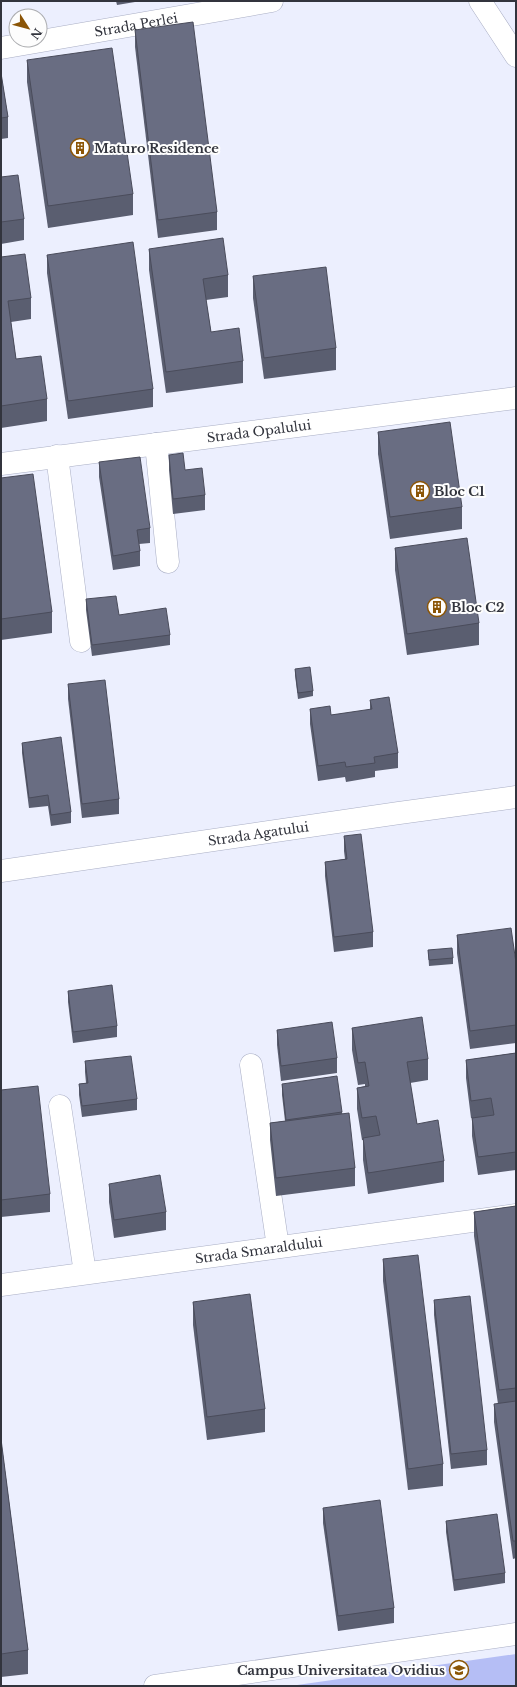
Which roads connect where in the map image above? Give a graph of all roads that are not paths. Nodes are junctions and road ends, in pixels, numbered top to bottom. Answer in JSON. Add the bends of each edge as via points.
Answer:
{"nodes":[{"id":1,"x":272,"y":1,"type":"edge"},
{"id":2,"x":480,"y":1,"type":"edge"},
{"id":3,"x":1,"y":48,"type":"edge"},
{"id":4,"x":516,"y":56,"type":"edge"},
{"id":5,"x":516,"y":398,"type":"edge"},
{"id":6,"x":156,"y":444,"type":"junction"},
{"id":7,"x":58,"y":456,"type":"junction"},
{"id":8,"x":1,"y":464,"type":"edge"},
{"id":9,"x":168,"y":562,"type":"dead end"},
{"id":10,"x":81,"y":641,"type":"dead end"},
{"id":11,"x":516,"y":797,"type":"edge"},
{"id":12,"x":1,"y":871,"type":"edge"},
{"id":13,"x":251,"y":1065,"type":"dead end"},
{"id":14,"x":60,"y":1106,"type":"dead end"},
{"id":15,"x":516,"y":1215,"type":"edge"},
{"id":16,"x":278,"y":1247,"type":"junction"},
{"id":17,"x":85,"y":1273,"type":"junction"},
{"id":18,"x":1,"y":1285,"type":"edge"},
{"id":19,"x":516,"y":1634,"type":"edge"},
{"id":20,"x":155,"y":1686,"type":"edge"}],
"edges":[{"from":1,"to":3,"type":"street","name":"Strada Perlei"},
{"from":2,"to":4,"type":"street"},
{"from":5,"to":6,"type":"street","name":"Strada Opalului"},
{"from":6,"to":7,"type":"street","name":"Strada Opalului"},
{"from":6,"to":9,"type":"street"},
{"from":7,"to":8,"type":"street","name":"Strada Opalului"},
{"from":7,"to":10,"type":"street"},
{"from":11,"to":12,"type":"street","name":"Strada Agatului"},
{"from":13,"to":16,"type":"street"},
{"from":14,"to":17,"type":"street"},
{"from":15,"to":16,"type":"street","name":"Strada Smaraldului"},
{"from":16,"to":17,"type":"street","name":"Strada Smaraldului"},
{"from":17,"to":18,"type":"street","name":"Strada Smaraldului"},
{"from":19,"to":20,"type":"street"}]}
